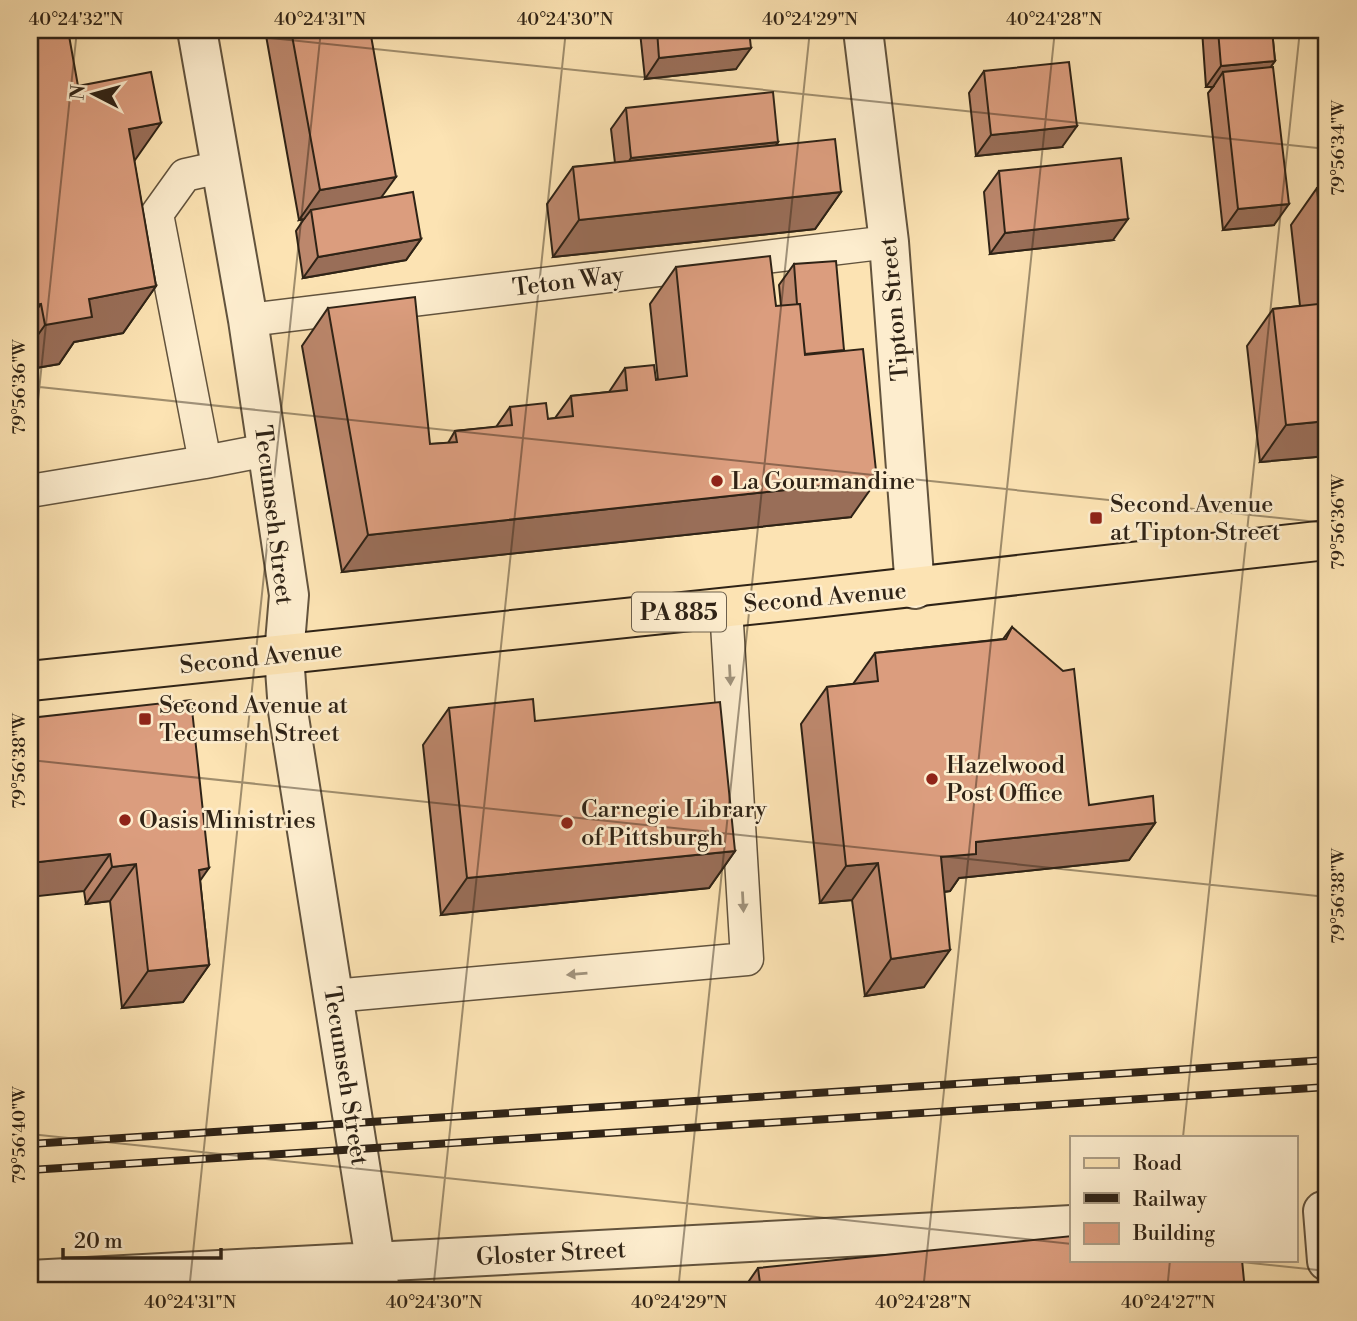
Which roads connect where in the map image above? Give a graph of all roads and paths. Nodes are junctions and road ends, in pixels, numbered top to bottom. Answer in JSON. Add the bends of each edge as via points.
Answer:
{"nodes":[{"id":1,"x":197,"y":30,"type":"edge"},
{"id":2,"x":863,"y":30,"type":"edge"},
{"id":3,"x":221,"y":167,"type":"junction"},
{"id":4,"x":889,"y":242,"type":"junction"},
{"id":5,"x":248,"y":320,"type":"junction"},
{"id":6,"x":267,"y":450,"type":"junction"},
{"id":7,"x":205,"y":462,"type":"junction"},
{"id":8,"x":30,"y":491,"type":"edge"},
{"id":9,"x":1327,"y":540,"type":"edge"},
{"id":10,"x":915,"y":589,"type":"junction"},
{"id":11,"x":726,"y":607,"type":"junction"},
{"id":12,"x":284,"y":655,"type":"junction"},
{"id":13,"x":30,"y":681,"type":"edge"},
{"id":14,"x":333,"y":996,"type":"junction"},
{"id":15,"x":1315,"y":1212,"type":"edge"},
{"id":16,"x":1070,"y":1225,"type":"edge"},
{"id":17,"x":1327,"y":1261,"type":"edge"},
{"id":18,"x":378,"y":1277,"type":"edge"},
{"id":19,"x":30,"y":1280,"type":"edge"}],
"edges":[{"from":1,"to":3,"type":"street","name":"Tecumseh Street"},
{"from":2,"to":4,"type":"street","name":"Tipton Street"},
{"from":3,"to":5,"type":"street","name":"Tecumseh Street"},
{"from":3,"to":7,"type":"lane","via":[[186,175],[157,214]]},
{"from":4,"to":5,"type":"lane","name":"Teton Way"},
{"from":4,"to":10,"type":"street","name":"Tipton Street"},
{"from":5,"to":6,"type":"street","name":"Tecumseh Street"},
{"from":6,"to":7,"type":"lane"},
{"from":6,"to":12,"type":"street","name":"Tecumseh Street","via":[[289,595]]},
{"from":7,"to":8,"type":"lane"},
{"from":9,"to":10,"type":"main road","name":"Second Avenue","number":"PA 885"},
{"from":10,"to":11,"type":"main road","name":"Second Avenue","number":"PA 885"},
{"from":11,"to":12,"type":"main road","name":"Second Avenue","number":"PA 885"},
{"from":11,"to":14,"type":"lane","one_way":true,"via":[[747,959]]},
{"from":12,"to":13,"type":"main road","name":"Second Avenue","number":"PA 885"},
{"from":12,"to":14,"type":"street","name":"Tecumseh Street","via":[[288,711]]},
{"from":14,"to":18,"type":"street","name":"Tecumseh Street"},
{"from":15,"to":17,"type":"street"},
{"from":16,"to":18,"type":"street","name":"Gloster Street"},
{"from":18,"to":19,"type":"street","name":"Gloster Street"}]}
